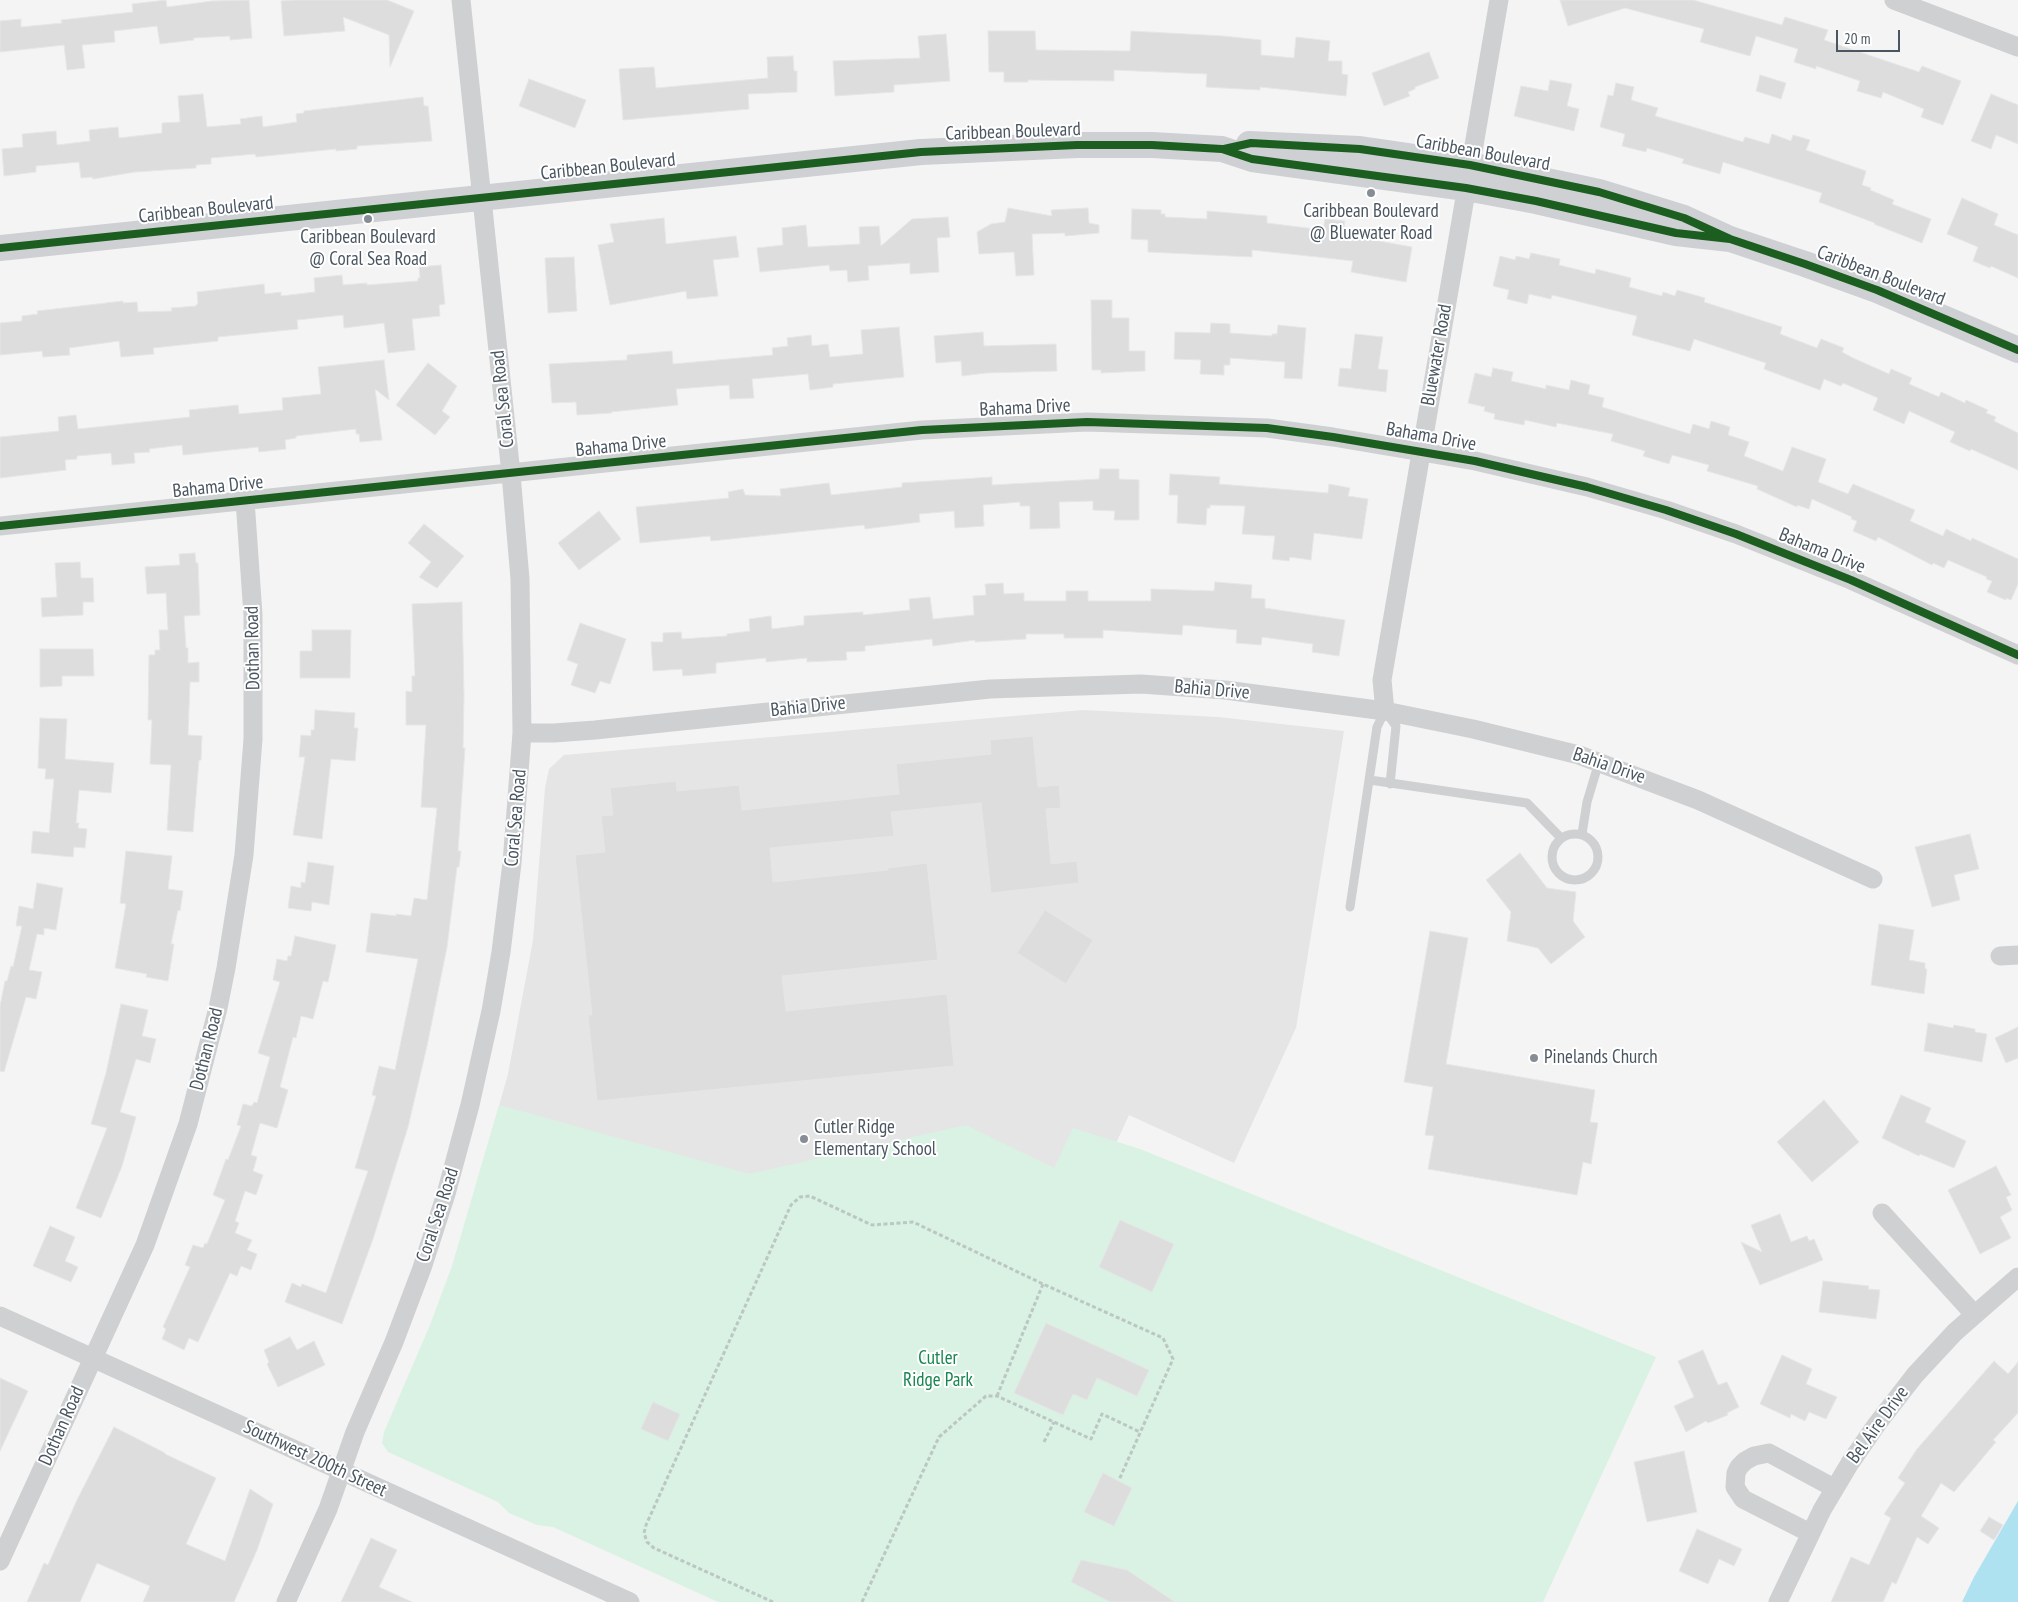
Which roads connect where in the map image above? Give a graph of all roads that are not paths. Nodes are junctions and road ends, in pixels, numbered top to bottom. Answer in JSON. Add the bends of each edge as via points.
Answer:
{"nodes":[{"id":1,"x":461,"y":0,"type":"edge"},
{"id":2,"x":1499,"y":0,"type":"edge"},
{"id":3,"x":1894,"y":0,"type":"edge"},
{"id":4,"x":2018,"y":46,"type":"edge"},
{"id":5,"x":1468,"y":176,"type":"junction"},
{"id":6,"x":482,"y":197,"type":"junction"},
{"id":7,"x":0,"y":248,"type":"edge"},
{"id":8,"x":2018,"y":350,"type":"edge"},
{"id":9,"x":1420,"y":451,"type":"junction"},
{"id":10,"x":511,"y":474,"type":"junction"},
{"id":11,"x":245,"y":500,"type":"junction"},
{"id":12,"x":0,"y":526,"type":"edge"},
{"id":13,"x":2018,"y":656,"type":"edge"},
{"id":14,"x":1385,"y":711,"type":"junction"},
{"id":15,"x":522,"y":733,"type":"junction"},
{"id":16,"x":1599,"y":761,"type":"junction"},
{"id":17,"x":1370,"y":780,"type":"junction"},
{"id":18,"x":1390,"y":784,"type":"junction"},
{"id":19,"x":1582,"y":834,"type":"junction"},
{"id":20,"x":1560,"y":838,"type":"junction"},
{"id":21,"x":1873,"y":879,"type":"dead end"},
{"id":22,"x":1350,"y":907,"type":"dead end"},
{"id":23,"x":1882,"y":1213,"type":"dead end"},
{"id":24,"x":2018,"y":1277,"type":"edge"},
{"id":25,"x":1974,"y":1314,"type":"junction"},
{"id":26,"x":0,"y":1316,"type":"edge"},
{"id":27,"x":93,"y":1358,"type":"junction"},
{"id":28,"x":342,"y":1471,"type":"junction"},
{"id":29,"x":1834,"y":1488,"type":"junction"},
{"id":30,"x":1810,"y":1533,"type":"junction"},
{"id":31,"x":0,"y":1561,"type":"edge"},
{"id":32,"x":286,"y":1602,"type":"edge"},
{"id":33,"x":630,"y":1602,"type":"edge"},
{"id":34,"x":1778,"y":1602,"type":"edge"}],
"edges":[{"from":1,"to":6,"type":"street","name":"Coral Sea Road"},
{"from":2,"to":5,"type":"street","name":"Bluewater Road"},
{"from":3,"to":4,"type":"street"},
{"from":5,"to":6,"type":"street","name":"Caribbean Boulevard","via":[[1338,147],[1250,143],[1222,149],[1077,145],[950,150]]},
{"from":5,"to":8,"type":"street","name":"Caribbean Boulevard","via":[[1599,192],[1684,218],[1730,240],[1877,290]]},
{"from":5,"to":9,"type":"street","name":"Bluewater Road"},
{"from":6,"to":7,"type":"street","name":"Caribbean Boulevard"},
{"from":6,"to":10,"type":"street","name":"Coral Sea Road"},
{"from":9,"to":10,"type":"street","name":"Bahama Drive","via":[[1267,428],[1087,422],[922,430]]},
{"from":9,"to":13,"type":"street","name":"Bahama Drive","via":[[1536,474],[1699,520],[1851,580]]},
{"from":9,"to":14,"type":"street","name":"Bluewater Road","via":[[1382,680]]},
{"from":10,"to":11,"type":"street","name":"Bahama Drive"},
{"from":10,"to":15,"type":"street","name":"Coral Sea Road","via":[[521,614]]},
{"from":11,"to":12,"type":"street","name":"Bahama Drive"},
{"from":11,"to":27,"type":"street","name":"Dothan Road","via":[[254,614],[253,739],[246,840],[226,968],[194,1100],[171,1175],[138,1262]]},
{"from":14,"to":15,"type":"street","name":"Bahia Drive","via":[[1225,690],[1102,684],[990,689],[595,730]]},
{"from":14,"to":16,"type":"street","name":"Bahia Drive","via":[[1482,731]]},
{"from":14,"to":17,"type":"lane","via":[[1377,727]]},
{"from":14,"to":18,"type":"lane","via":[[1396,726]]},
{"from":15,"to":28,"type":"street","name":"Coral Sea Road","via":[[503,941],[470,1105],[425,1259],[389,1354],[354,1432]]},
{"from":16,"to":19,"type":"lane"},
{"from":16,"to":21,"type":"street","name":"Bahia Drive","via":[[1698,800]]},
{"from":17,"to":18,"type":"lane"},
{"from":17,"to":22,"type":"lane"},
{"from":18,"to":20,"type":"lane","via":[[1526,803]]},
{"from":19,"to":20,"type":"lane"},
{"from":19,"to":20,"type":"lane","via":[[1594,843],[1598,858],[1592,872],[1579,880],[1564,877],[1553,866],[1552,851]]},
{"from":23,"to":25,"type":"street"},
{"from":24,"to":25,"type":"street","name":"Bel Aire Drive"},
{"from":25,"to":29,"type":"street","name":"Bel Aire Drive","via":[[1897,1397]]},
{"from":26,"to":27,"type":"street","name":"Southwest 200th Street"},
{"from":27,"to":28,"type":"street","name":"Southwest 200th Street"},
{"from":27,"to":31,"type":"street","name":"Dothan Road"},
{"from":28,"to":32,"type":"street","name":"Coral Sea Road"},
{"from":28,"to":33,"type":"street","name":"Southwest 200th Street"},
{"from":29,"to":30,"type":"street","name":"Bel Aire Drive"},
{"from":29,"to":30,"type":"street","via":[[1769,1453],[1745,1460],[1736,1473],[1735,1486],[1743,1499]]},
{"from":30,"to":34,"type":"street","name":"Bel Aire Drive"}]}
